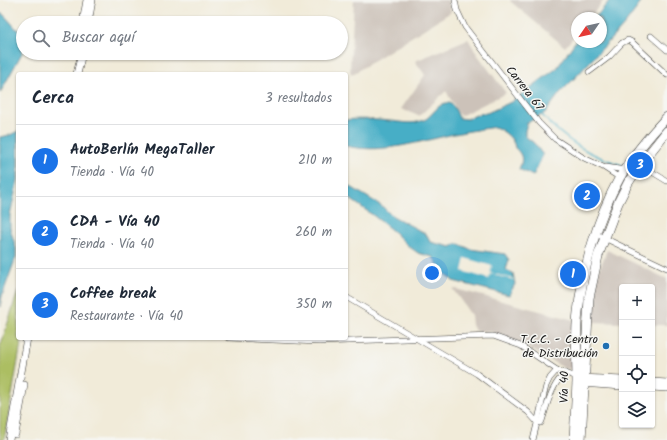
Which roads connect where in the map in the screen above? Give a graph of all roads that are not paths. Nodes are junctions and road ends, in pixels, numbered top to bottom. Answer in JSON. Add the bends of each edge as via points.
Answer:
{"nodes":[{"id":1,"x":87,"y":0,"type":"edge"},
{"id":2,"x":92,"y":0,"type":"edge"},
{"id":3,"x":455,"y":0,"type":"edge"},
{"id":4,"x":84,"y":16,"type":"edge"},
{"id":5,"x":89,"y":16,"type":"edge"},
{"id":6,"x":651,"y":36,"type":"dead end"},
{"id":7,"x":667,"y":50,"type":"edge"},
{"id":8,"x":76,"y":60,"type":"edge"},
{"id":9,"x":80,"y":60,"type":"edge"},
{"id":10,"x":73,"y":72,"type":"edge"},
{"id":11,"x":77,"y":72,"type":"edge"},
{"id":12,"x":589,"y":72,"type":"dead end"},
{"id":13,"x":667,"y":75,"type":"edge"},
{"id":14,"x":667,"y":117,"type":"edge"},
{"id":15,"x":667,"y":132,"type":"edge"},
{"id":16,"x":632,"y":159,"type":"junction"},
{"id":17,"x":640,"y":165,"type":"junction"},
{"id":18,"x":603,"y":167,"type":"junction"},
{"id":19,"x":624,"y":177,"type":"junction"},
{"id":20,"x":667,"y":181,"type":"edge"},
{"id":21,"x":600,"y":236,"type":"junction"},
{"id":22,"x":667,"y":268,"type":"edge"},
{"id":23,"x":348,"y":298,"type":"edge"},
{"id":24,"x":418,"y":339,"type":"junction"},
{"id":25,"x":27,"y":340,"type":"edge"},
{"id":26,"x":31,"y":340,"type":"edge"},
{"id":27,"x":274,"y":340,"type":"edge"},
{"id":28,"x":557,"y":370,"type":"junction"},
{"id":29,"x":566,"y":373,"type":"junction"},
{"id":30,"x":580,"y":380,"type":"junction"},
{"id":31,"x":619,"y":380,"type":"edge"},
{"id":32,"x":655,"y":382,"type":"edge"},
{"id":33,"x":667,"y":383,"type":"edge"},
{"id":34,"x":619,"y":386,"type":"edge"},
{"id":35,"x":655,"y":387,"type":"edge"},
{"id":36,"x":667,"y":388,"type":"edge"},
{"id":37,"x":538,"y":422,"type":"junction"},
{"id":38,"x":9,"y":440,"type":"edge"},
{"id":39,"x":14,"y":440,"type":"edge"},
{"id":40,"x":533,"y":440,"type":"edge"},
{"id":41,"x":574,"y":440,"type":"edge"},
{"id":42,"x":581,"y":440,"type":"edge"}],
"edges":[{"from":1,"to":4,"type":"main road"},
{"from":2,"to":5,"type":"main road"},
{"from":3,"to":18,"type":"street","name":"Carrera 67","via":[[465,27],[539,123],[563,145]]},
{"from":6,"to":7,"type":"street"},
{"from":8,"to":10,"type":"main road"},
{"from":9,"to":11,"type":"main road"},
{"from":12,"to":13,"type":"street","via":[[622,42],[628,40]]},
{"from":14,"to":16,"type":"highway","name":"Vía 40"},
{"from":15,"to":17,"type":"highway","name":"Vía 40"},
{"from":16,"to":17,"type":"street"},
{"from":16,"to":19,"type":"highway","name":"Vía 40"},
{"from":17,"to":19,"type":"highway","name":"Vía 40"},
{"from":17,"to":20,"type":"street"},
{"from":18,"to":19,"type":"street","name":"Carrera 67"},
{"from":18,"to":19,"type":"street","name":"Carrera 67"},
{"from":19,"to":21,"type":"highway","name":"Vía 40","via":[[607,203]]},
{"from":21,"to":22,"type":"street"},
{"from":21,"to":30,"type":"highway","name":"Vía 40","via":[[583,279],[578,313]]},
{"from":23,"to":24,"type":"street"},
{"from":24,"to":27,"type":"street","via":[[319,342]]},
{"from":24,"to":28,"type":"street","via":[[493,336],[522,346]]},
{"from":24,"to":37,"type":"street","via":[[477,374]]},
{"from":25,"to":38,"type":"main road"},
{"from":26,"to":39,"type":"main road"},
{"from":28,"to":29,"type":"street"},
{"from":28,"to":37,"type":"street","via":[[546,386]]},
{"from":29,"to":30,"type":"street"},
{"from":29,"to":37,"type":"street","via":[[559,378],[542,421]]},
{"from":30,"to":31,"type":"main road"},
{"from":30,"to":34,"type":"main road"},
{"from":30,"to":41,"type":"highway","name":"Vía 40"},
{"from":30,"to":42,"type":"highway","name":"Vía 40"},
{"from":32,"to":33,"type":"main road"},
{"from":35,"to":36,"type":"main road"},
{"from":37,"to":40,"type":"street"}]}
